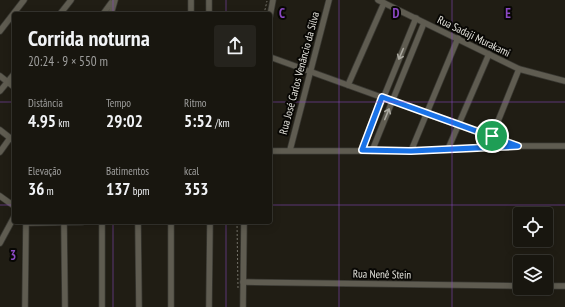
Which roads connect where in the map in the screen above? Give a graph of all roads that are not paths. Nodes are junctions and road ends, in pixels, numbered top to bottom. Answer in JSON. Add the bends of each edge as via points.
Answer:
{"nodes":[{"id":1,"x":24,"y":0,"type":"edge"},
{"id":2,"x":71,"y":0,"type":"edge"},
{"id":3,"x":191,"y":0,"type":"edge"},
{"id":4,"x":208,"y":0,"type":"edge"},
{"id":5,"x":273,"y":0,"type":"edge"},
{"id":6,"x":329,"y":0,"type":"edge"},
{"id":7,"x":381,"y":1,"type":"edge"},
{"id":8,"x":112,"y":2,"type":"edge"},
{"id":9,"x":15,"y":12,"type":"edge"},
{"id":10,"x":62,"y":12,"type":"edge"},
{"id":11,"x":104,"y":12,"type":"edge"},
{"id":12,"x":111,"y":12,"type":"edge"},
{"id":13,"x":191,"y":12,"type":"edge"},
{"id":14,"x":209,"y":12,"type":"edge"},
{"id":15,"x":271,"y":12,"type":"edge"},
{"id":16,"x":12,"y":16,"type":"edge"},
{"id":17,"x":416,"y":18,"type":"junction"},
{"id":18,"x":424,"y":23,"type":"junction"},
{"id":19,"x":0,"y":31,"type":"edge"},
{"id":20,"x":458,"y":38,"type":"junction"},
{"id":21,"x":489,"y":54,"type":"junction"},
{"id":22,"x":272,"y":58,"type":"edge"},
{"id":23,"x":519,"y":69,"type":"junction"},
{"id":24,"x":309,"y":71,"type":"junction"},
{"id":25,"x":0,"y":76,"type":"edge"},
{"id":26,"x":12,"y":77,"type":"edge"},
{"id":27,"x":565,"y":81,"type":"edge"},
{"id":28,"x":8,"y":82,"type":"junction"},
{"id":29,"x":12,"y":85,"type":"edge"},
{"id":30,"x":348,"y":85,"type":"junction"},
{"id":31,"x":0,"y":92,"type":"edge"},
{"id":32,"x":382,"y":97,"type":"junction"},
{"id":33,"x":393,"y":101,"type":"junction"},
{"id":34,"x":427,"y":113,"type":"junction"},
{"id":35,"x":459,"y":125,"type":"junction"},
{"id":36,"x":0,"y":130,"type":"edge"},
{"id":37,"x":492,"y":136,"type":"junction"},
{"id":38,"x":12,"y":139,"type":"edge"},
{"id":39,"x":518,"y":146,"type":"junction"},
{"id":40,"x":565,"y":146,"type":"edge"},
{"id":41,"x":448,"y":149,"type":"junction"},
{"id":42,"x":290,"y":150,"type":"junction"},
{"id":43,"x":362,"y":150,"type":"junction"},
{"id":44,"x":372,"y":150,"type":"junction"},
{"id":45,"x":272,"y":151,"type":"edge"},
{"id":46,"x":411,"y":151,"type":"junction"},
{"id":47,"x":0,"y":152,"type":"edge"},
{"id":48,"x":0,"y":196,"type":"edge"},
{"id":49,"x":12,"y":205,"type":"edge"},
{"id":50,"x":12,"y":221,"type":"edge"},
{"id":51,"x":26,"y":224,"type":"edge"},
{"id":52,"x":64,"y":224,"type":"edge"},
{"id":53,"x":102,"y":224,"type":"edge"},
{"id":54,"x":138,"y":224,"type":"edge"},
{"id":55,"x":171,"y":224,"type":"edge"},
{"id":56,"x":210,"y":224,"type":"edge"},
{"id":57,"x":244,"y":224,"type":"edge"},
{"id":58,"x":0,"y":243,"type":"edge"},
{"id":59,"x":244,"y":282,"type":"junction"},
{"id":60,"x":513,"y":286,"type":"edge"},
{"id":61,"x":553,"y":286,"type":"edge"},
{"id":62,"x":565,"y":286,"type":"edge"},
{"id":63,"x":26,"y":307,"type":"edge"},
{"id":64,"x":65,"y":307,"type":"edge"},
{"id":65,"x":102,"y":307,"type":"edge"},
{"id":66,"x":139,"y":307,"type":"edge"},
{"id":67,"x":171,"y":307,"type":"edge"},
{"id":68,"x":210,"y":307,"type":"edge"},
{"id":69,"x":243,"y":307,"type":"edge"}],
"edges":[{"from":1,"to":9,"type":"street"},
{"from":2,"to":10,"type":"street"},
{"from":3,"to":13,"type":"street"},
{"from":4,"to":14,"type":"street"},
{"from":5,"to":15,"type":"street"},
{"from":6,"to":24,"type":"street","name":"Rua José Carlos Venâncio da Silva"},
{"from":7,"to":17,"type":"street","name":"Rua Sadaji Murakami"},
{"from":7,"to":30,"type":"street"},
{"from":8,"to":11,"type":"street"},
{"from":8,"to":12,"type":"street"},
{"from":16,"to":19,"type":"street"},
{"from":17,"to":18,"type":"street","name":"Rua Sadaji Murakami"},
{"from":17,"to":32,"type":"street","one_way":true},
{"from":18,"to":20,"type":"street","name":"Rua Sadaji Murakami"},
{"from":18,"to":33,"type":"street"},
{"from":20,"to":21,"type":"street","name":"Rua Sadaji Murakami"},
{"from":20,"to":34,"type":"street"},
{"from":21,"to":23,"type":"street","name":"Rua Sadaji Murakami"},
{"from":21,"to":35,"type":"street"},
{"from":22,"to":24,"type":"street"},
{"from":23,"to":27,"type":"street","name":"Rua Sadaji Murakami"},
{"from":23,"to":37,"type":"street"},
{"from":24,"to":30,"type":"street"},
{"from":24,"to":42,"type":"street","name":"Rua José Carlos Venâncio da Silva"},
{"from":25,"to":28,"type":"street"},
{"from":26,"to":28,"type":"street"},
{"from":28,"to":29,"type":"street"},
{"from":28,"to":31,"type":"street"},
{"from":30,"to":32,"type":"street"},
{"from":32,"to":33,"type":"street"},
{"from":32,"to":43,"type":"street"},
{"from":33,"to":34,"type":"street"},
{"from":44,"to":33,"type":"street","one_way":true},
{"from":34,"to":35,"type":"street"},
{"from":34,"to":46,"type":"street"},
{"from":35,"to":37,"type":"street"},
{"from":35,"to":41,"type":"street"},
{"from":36,"to":38,"type":"street"},
{"from":37,"to":39,"type":"street"},
{"from":38,"to":47,"type":"street"},
{"from":39,"to":40,"type":"street"},
{"from":39,"to":41,"type":"street"},
{"from":41,"to":46,"type":"street"},
{"from":42,"to":43,"type":"street"},
{"from":42,"to":45,"type":"street"},
{"from":43,"to":44,"type":"street"},
{"from":44,"to":46,"type":"street"},
{"from":48,"to":49,"type":"street"},
{"from":50,"to":58,"type":"street"},
{"from":51,"to":63,"type":"street"},
{"from":52,"to":64,"type":"street"},
{"from":53,"to":65,"type":"street"},
{"from":54,"to":66,"type":"street"},
{"from":55,"to":67,"type":"street"},
{"from":56,"to":68,"type":"street"},
{"from":57,"to":59,"type":"street"},
{"from":59,"to":60,"type":"street","name":"Rua Nenê Stein"},
{"from":59,"to":69,"type":"street"},
{"from":61,"to":62,"type":"street"}]}
